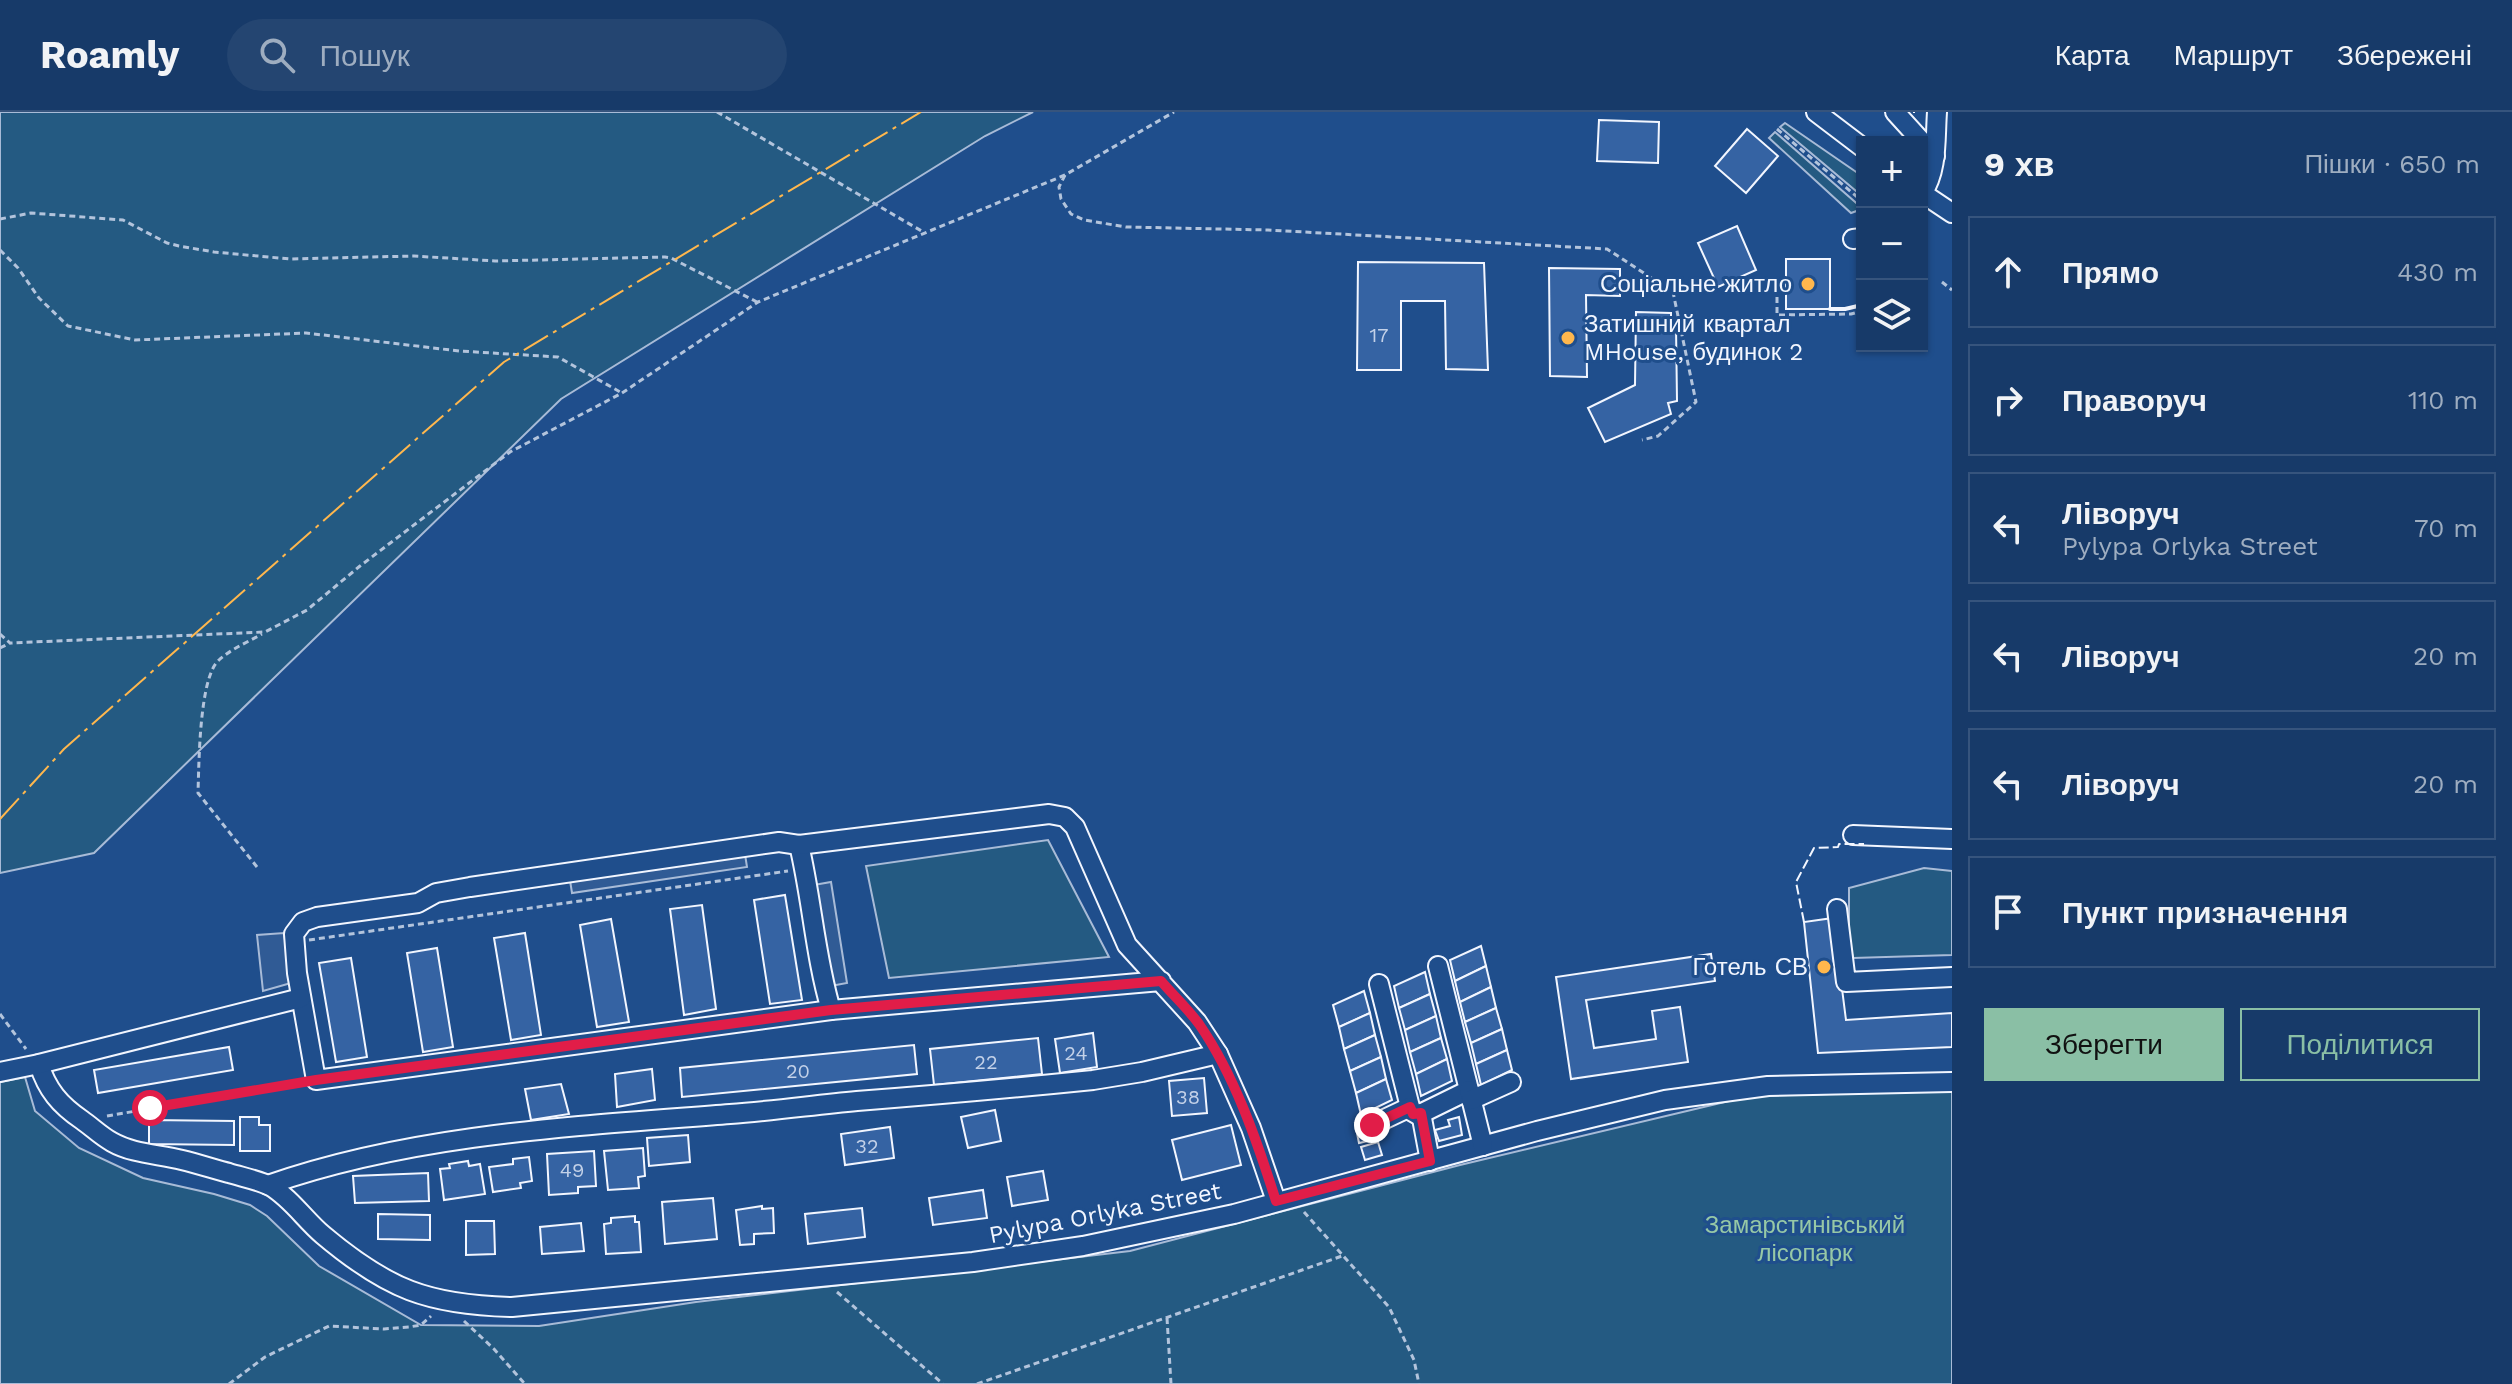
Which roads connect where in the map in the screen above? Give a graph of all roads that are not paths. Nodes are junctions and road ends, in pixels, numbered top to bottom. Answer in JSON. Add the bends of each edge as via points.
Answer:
{"nodes":[{"id":1,"x":1816,"y":112,"type":"edge"},
{"id":2,"x":1895,"y":112,"type":"edge"},
{"id":3,"x":1937,"y":112,"type":"edge"},
{"id":4,"x":1856,"y":142,"type":"edge"},
{"id":5,"x":1935,"y":156,"type":"junction"},
{"id":6,"x":1928,"y":185,"type":"edge"},
{"id":7,"x":1928,"y":196,"type":"edge"},
{"id":8,"x":1950,"y":207,"type":"edge"},
{"id":9,"x":1853,"y":835,"type":"dead end"},
{"id":10,"x":1952,"y":839,"type":"edge"},
{"id":11,"x":799,"y":845,"type":"junction"},
{"id":12,"x":1837,"y":909,"type":"dead end"},
{"id":13,"x":1438,"y":966,"type":"dead end"},
{"id":14,"x":1952,"y":977,"type":"edge"},
{"id":15,"x":1161,"y":981,"type":"junction"},
{"id":16,"x":1379,"y":984,"type":"dead end"},
{"id":17,"x":301,"y":998,"type":"junction"},
{"id":18,"x":831,"y":1010,"type":"junction"},
{"id":19,"x":1218,"y":1054,"type":"junction"},
{"id":20,"x":39,"y":1064,"type":"junction"},
{"id":21,"x":0,"y":1072,"type":"edge"},
{"id":22,"x":1511,"y":1082,"type":"dead end"},
{"id":23,"x":1952,"y":1082,"type":"edge"},
{"id":24,"x":1470,"y":1095,"type":"junction"},
{"id":25,"x":1416,"y":1110,"type":"junction"},
{"id":26,"x":1372,"y":1125,"type":"dead end"},
{"id":27,"x":1483,"y":1146,"type":"junction"},
{"id":28,"x":1430,"y":1161,"type":"junction"},
{"id":29,"x":268,"y":1185,"type":"junction"},
{"id":30,"x":1284,"y":1199,"type":"junction"}],
"edges":[{"from":1,"to":4,"type":"street"},
{"from":2,"to":5,"type":"street"},
{"from":3,"to":5,"type":"street"},
{"from":5,"to":6,"type":"street"},
{"from":7,"to":8,"type":"street"},
{"from":9,"to":10,"type":"street"},
{"from":11,"to":15,"type":"street","via":[[1049,814],[1065,817],[1075,827],[1127,945]]},
{"from":11,"to":17,"type":"street","via":[[779,842],[470,887],[436,893],[418,903],[317,917],[303,922],[294,934],[292,964]]},
{"from":11,"to":18,"type":"street"},
{"from":12,"to":14,"type":"street","via":[[1846,982]]},
{"from":13,"to":24,"type":"street"},
{"from":15,"to":18,"type":"street"},
{"from":15,"to":19,"type":"street"},
{"from":16,"to":25,"type":"street"},
{"from":17,"to":18,"type":"street","via":[[316,1080]]},
{"from":17,"to":20,"type":"street"},
{"from":19,"to":29,"type":"street","via":[[1093,1080],[476,1138],[354,1159]]},
{"from":19,"to":30,"type":"street"},
{"from":20,"to":21,"type":"street"},
{"from":20,"to":29,"type":"street","name":"Pylypa Orlyka Street","via":[[53,1096],[113,1142]]},
{"from":22,"to":24,"type":"street"},
{"from":23,"to":27,"type":"street","name":"Pylypa Orlyka Street","via":[[1768,1086],[1680,1098]]},
{"from":24,"to":25,"type":"street"},
{"from":24,"to":27,"type":"street"},
{"from":25,"to":26,"type":"street"},
{"from":25,"to":28,"type":"street"},
{"from":27,"to":28,"type":"street","name":"Pylypa Orlyka Street"},
{"from":28,"to":30,"type":"street","name":"Pylypa Orlyka Street"},
{"from":29,"to":30,"type":"street","name":"Pylypa Orlyka Street","via":[[322,1235],[386,1282],[440,1301],[489,1307],[973,1262],[1083,1246]]}]}
